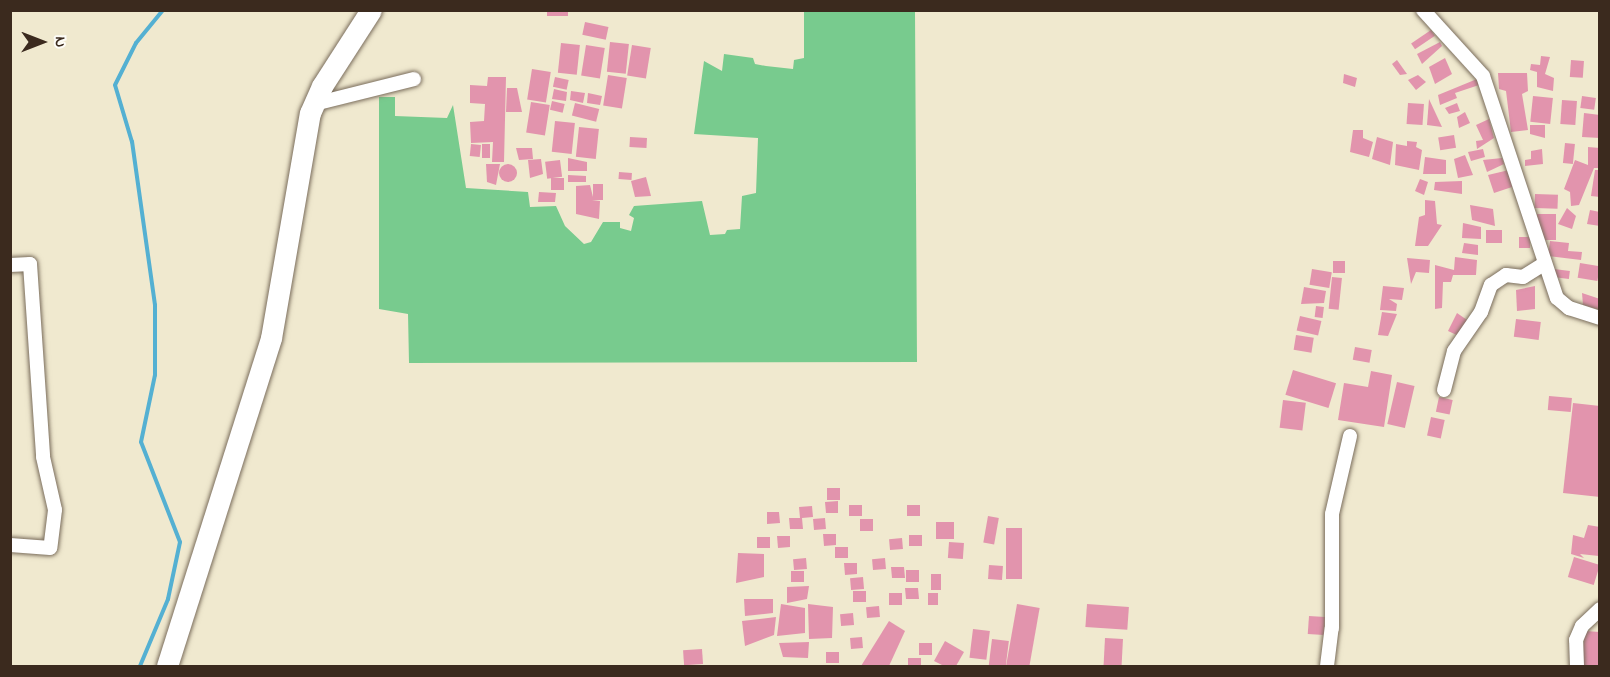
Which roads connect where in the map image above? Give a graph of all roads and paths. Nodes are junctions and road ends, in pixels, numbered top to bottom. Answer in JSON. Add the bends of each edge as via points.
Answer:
{"nodes":[{"id":1,"x":371,"y":10,"type":"edge"},
{"id":2,"x":1423,"y":10,"type":"edge"},
{"id":3,"x":414,"y":79,"type":"dead end"},
{"id":4,"x":314,"y":104,"type":"junction"},
{"id":5,"x":1544,"y":264,"type":"junction"},
{"id":6,"x":10,"y":265,"type":"edge"},
{"id":7,"x":1599,"y":318,"type":"edge"},
{"id":8,"x":1444,"y":390,"type":"dead end"},
{"id":9,"x":1350,"y":436,"type":"dead end"},
{"id":10,"x":10,"y":545,"type":"edge"},
{"id":11,"x":1599,"y":609,"type":"edge"},
{"id":12,"x":167,"y":666,"type":"edge"},
{"id":13,"x":1327,"y":666,"type":"edge"},
{"id":14,"x":1577,"y":666,"type":"edge"}],
"edges":[{"from":1,"to":4,"type":"main road","via":[[351,37]]},
{"from":2,"to":5,"type":"street","via":[[1483,76]]},
{"from":3,"to":4,"type":"street"},
{"from":4,"to":12,"type":"main road","via":[[302,146],[271,338]]},
{"from":5,"to":7,"type":"street","via":[[1557,298],[1569,308]]},
{"from":5,"to":8,"type":"street","via":[[1522,277],[1503,276],[1491,285],[1481,312],[1454,351]]},
{"from":6,"to":10,"type":"street","via":[[30,264],[43,457],[55,510],[50,548]]},
{"from":9,"to":13,"type":"street","via":[[1332,514],[1332,628]]},
{"from":11,"to":14,"type":"street","via":[[1582,626],[1576,640]]}]}
